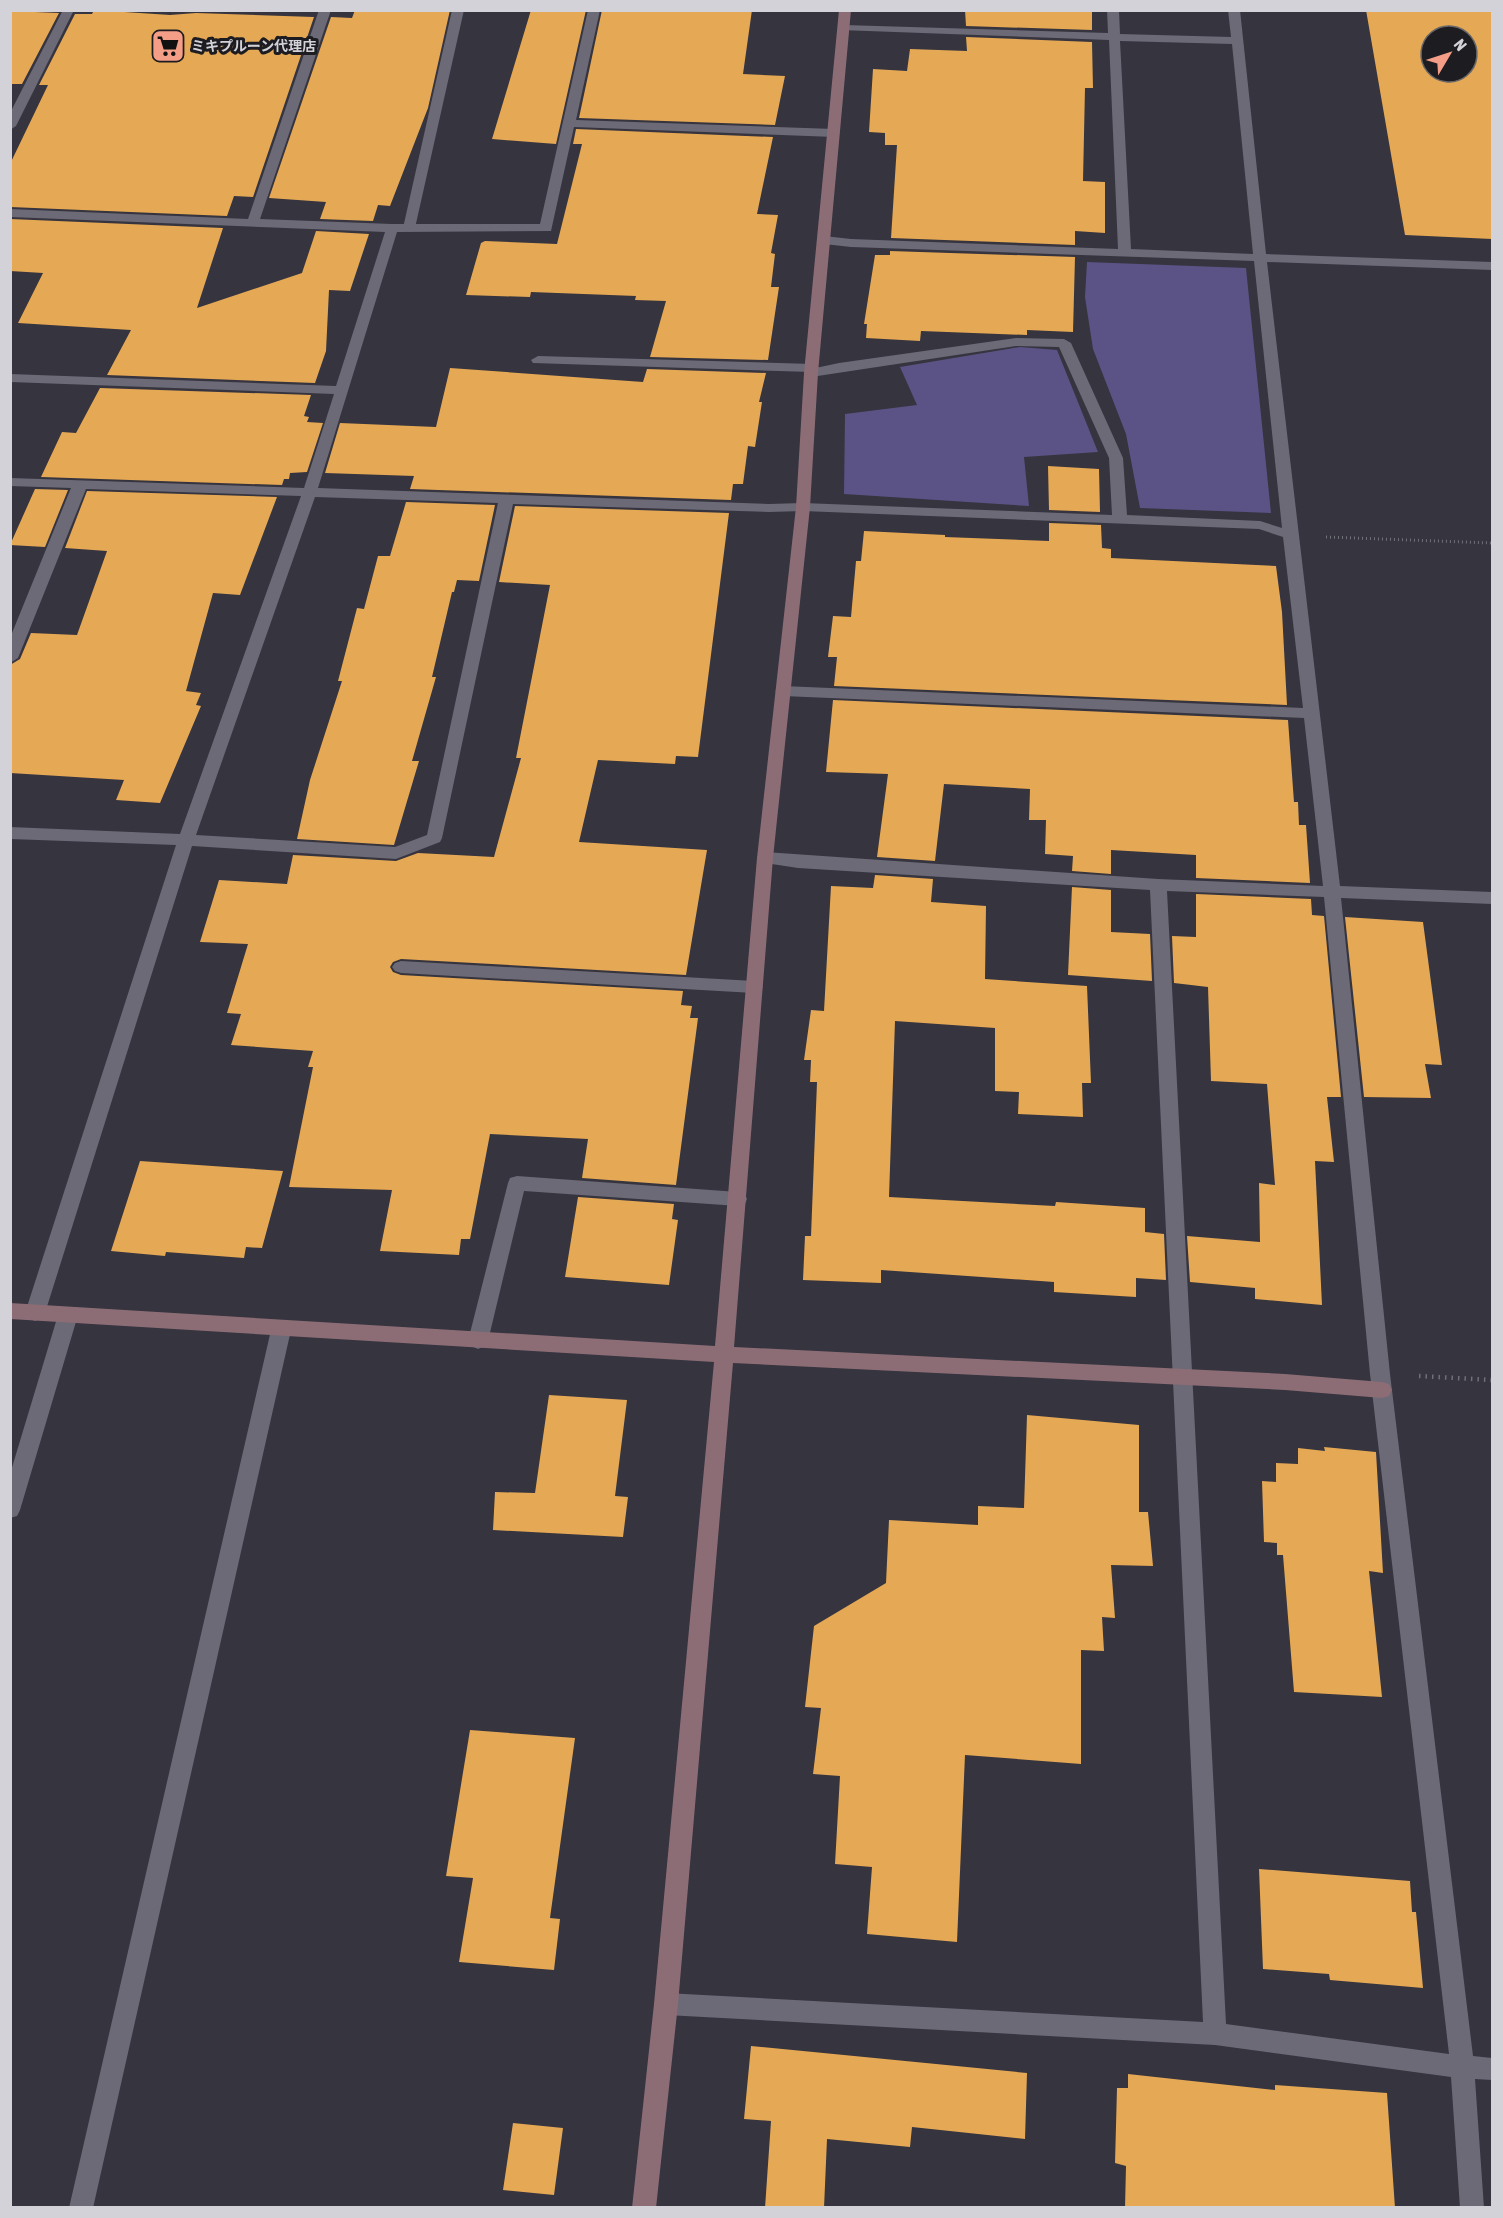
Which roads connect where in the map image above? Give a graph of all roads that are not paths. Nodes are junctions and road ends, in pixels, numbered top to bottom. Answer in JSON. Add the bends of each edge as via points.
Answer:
{"nodes":[{"id":1,"x":69,"y":10,"type":"edge"},
{"id":2,"x":325,"y":10,"type":"edge"},
{"id":3,"x":458,"y":10,"type":"edge"},
{"id":4,"x":594,"y":10,"type":"edge"},
{"id":5,"x":845,"y":10,"type":"edge"},
{"id":6,"x":1113,"y":10,"type":"edge"},
{"id":7,"x":1234,"y":10,"type":"edge"},
{"id":8,"x":844,"y":28,"type":"junction"},
{"id":9,"x":1114,"y":36,"type":"junction"},
{"id":10,"x":1237,"y":40,"type":"junction"},
{"id":11,"x":570,"y":123,"type":"junction"},
{"id":12,"x":10,"y":126,"type":"edge"},
{"id":13,"x":834,"y":133,"type":"junction"},
{"id":14,"x":10,"y":213,"type":"edge"},
{"id":15,"x":253,"y":221,"type":"junction"},
{"id":16,"x":392,"y":228,"type":"junction"},
{"id":17,"x":409,"y":228,"type":"junction"},
{"id":18,"x":824,"y":240,"type":"junction"},
{"id":19,"x":1125,"y":252,"type":"junction"},
{"id":20,"x":1261,"y":259,"type":"junction"},
{"id":21,"x":1492,"y":266,"type":"edge"},
{"id":22,"x":538,"y":360,"type":"dead end"},
{"id":23,"x":811,"y":370,"type":"junction"},
{"id":24,"x":10,"y":378,"type":"edge"},
{"id":25,"x":340,"y":390,"type":"junction"},
{"id":26,"x":10,"y":482,"type":"edge"},
{"id":27,"x":80,"y":485,"type":"junction"},
{"id":28,"x":310,"y":492,"type":"junction"},
{"id":29,"x":506,"y":501,"type":"junction"},
{"id":30,"x":803,"y":507,"type":"junction"},
{"id":31,"x":1120,"y":520,"type":"junction"},
{"id":32,"x":1290,"y":535,"type":"junction"},
{"id":33,"x":10,"y":658,"type":"edge"},
{"id":34,"x":783,"y":692,"type":"junction"},
{"id":35,"x":1311,"y":713,"type":"junction"},
{"id":36,"x":10,"y":833,"type":"edge"},
{"id":37,"x":186,"y":840,"type":"junction"},
{"id":38,"x":765,"y":858,"type":"junction"},
{"id":39,"x":1158,"y":885,"type":"junction"},
{"id":40,"x":1332,"y":891,"type":"junction"},
{"id":41,"x":1492,"y":898,"type":"edge"},
{"id":42,"x":401,"y":967,"type":"dead end"},
{"id":43,"x":754,"y":987,"type":"junction"},
{"id":44,"x":738,"y":1199,"type":"junction"},
{"id":45,"x":10,"y":1311,"type":"edge"},
{"id":46,"x":35,"y":1313,"type":"junction"},
{"id":47,"x":68,"y":1315,"type":"junction"},
{"id":48,"x":281,"y":1330,"type":"junction"},
{"id":49,"x":478,"y":1341,"type":"junction"},
{"id":50,"x":724,"y":1356,"type":"junction"},
{"id":51,"x":1182,"y":1379,"type":"junction"},
{"id":52,"x":1381,"y":1382,"type":"junction"},
{"id":53,"x":10,"y":1510,"type":"edge"},
{"id":54,"x":666,"y":2004,"type":"junction"},
{"id":55,"x":1215,"y":2034,"type":"junction"},
{"id":56,"x":1462,"y":2067,"type":"junction"},
{"id":57,"x":1492,"y":2069,"type":"edge"},
{"id":58,"x":81,"y":2208,"type":"edge"},
{"id":59,"x":645,"y":2208,"type":"edge"},
{"id":60,"x":1472,"y":2208,"type":"edge"}],
"edges":[{"from":1,"to":12,"type":"street"},
{"from":2,"to":15,"type":"street"},
{"from":3,"to":17,"type":"street"},
{"from":4,"to":11,"type":"street"},
{"from":5,"to":8,"type":"street"},
{"from":6,"to":9,"type":"street"},
{"from":7,"to":10,"type":"street"},
{"from":8,"to":9,"type":"street"},
{"from":8,"to":13,"type":"street"},
{"from":9,"to":10,"type":"street"},
{"from":9,"to":19,"type":"street"},
{"from":10,"to":20,"type":"street"},
{"from":11,"to":13,"type":"street"},
{"from":11,"to":17,"type":"street","via":[[546,228]]},
{"from":13,"to":18,"type":"street"},
{"from":14,"to":15,"type":"street"},
{"from":15,"to":16,"type":"street"},
{"from":16,"to":17,"type":"street"},
{"from":16,"to":25,"type":"street"},
{"from":18,"to":19,"type":"street"},
{"from":18,"to":23,"type":"street"},
{"from":19,"to":20,"type":"street"},
{"from":20,"to":21,"type":"street"},
{"from":20,"to":32,"type":"street"},
{"from":22,"to":23,"type":"street"},
{"from":23,"to":30,"type":"street"},
{"from":23,"to":31,"type":"street","via":[[1016,342],[1064,343],[1116,458]]},
{"from":24,"to":25,"type":"street"},
{"from":25,"to":28,"type":"street"},
{"from":26,"to":27,"type":"street"},
{"from":27,"to":28,"type":"street"},
{"from":27,"to":33,"type":"street"},
{"from":28,"to":29,"type":"street"},
{"from":28,"to":37,"type":"street"},
{"from":29,"to":30,"type":"street"},
{"from":29,"to":37,"type":"street","via":[[434,838],[396,853]]},
{"from":30,"to":31,"type":"street"},
{"from":30,"to":34,"type":"street"},
{"from":31,"to":32,"type":"street","via":[[1260,525]]},
{"from":32,"to":35,"type":"street"},
{"from":34,"to":35,"type":"street"},
{"from":34,"to":38,"type":"street"},
{"from":35,"to":40,"type":"street"},
{"from":36,"to":37,"type":"street"},
{"from":37,"to":46,"type":"street"},
{"from":38,"to":39,"type":"street"},
{"from":38,"to":43,"type":"street"},
{"from":39,"to":40,"type":"street"},
{"from":39,"to":51,"type":"street"},
{"from":40,"to":41,"type":"street"},
{"from":40,"to":52,"type":"street"},
{"from":42,"to":43,"type":"street"},
{"from":43,"to":44,"type":"street"},
{"from":44,"to":49,"type":"street","via":[[517,1183]]},
{"from":44,"to":50,"type":"street"},
{"from":45,"to":46,"type":"street"},
{"from":46,"to":47,"type":"street"},
{"from":47,"to":48,"type":"street"},
{"from":47,"to":53,"type":"street"},
{"from":48,"to":49,"type":"street"},
{"from":48,"to":58,"type":"street"},
{"from":49,"to":50,"type":"street"},
{"from":50,"to":51,"type":"street"},
{"from":50,"to":54,"type":"street"},
{"from":51,"to":52,"type":"street"},
{"from":51,"to":55,"type":"street"},
{"from":52,"to":56,"type":"street"},
{"from":54,"to":55,"type":"street"},
{"from":54,"to":59,"type":"street"},
{"from":55,"to":56,"type":"street"},
{"from":56,"to":57,"type":"street"},
{"from":56,"to":60,"type":"street"}]}
